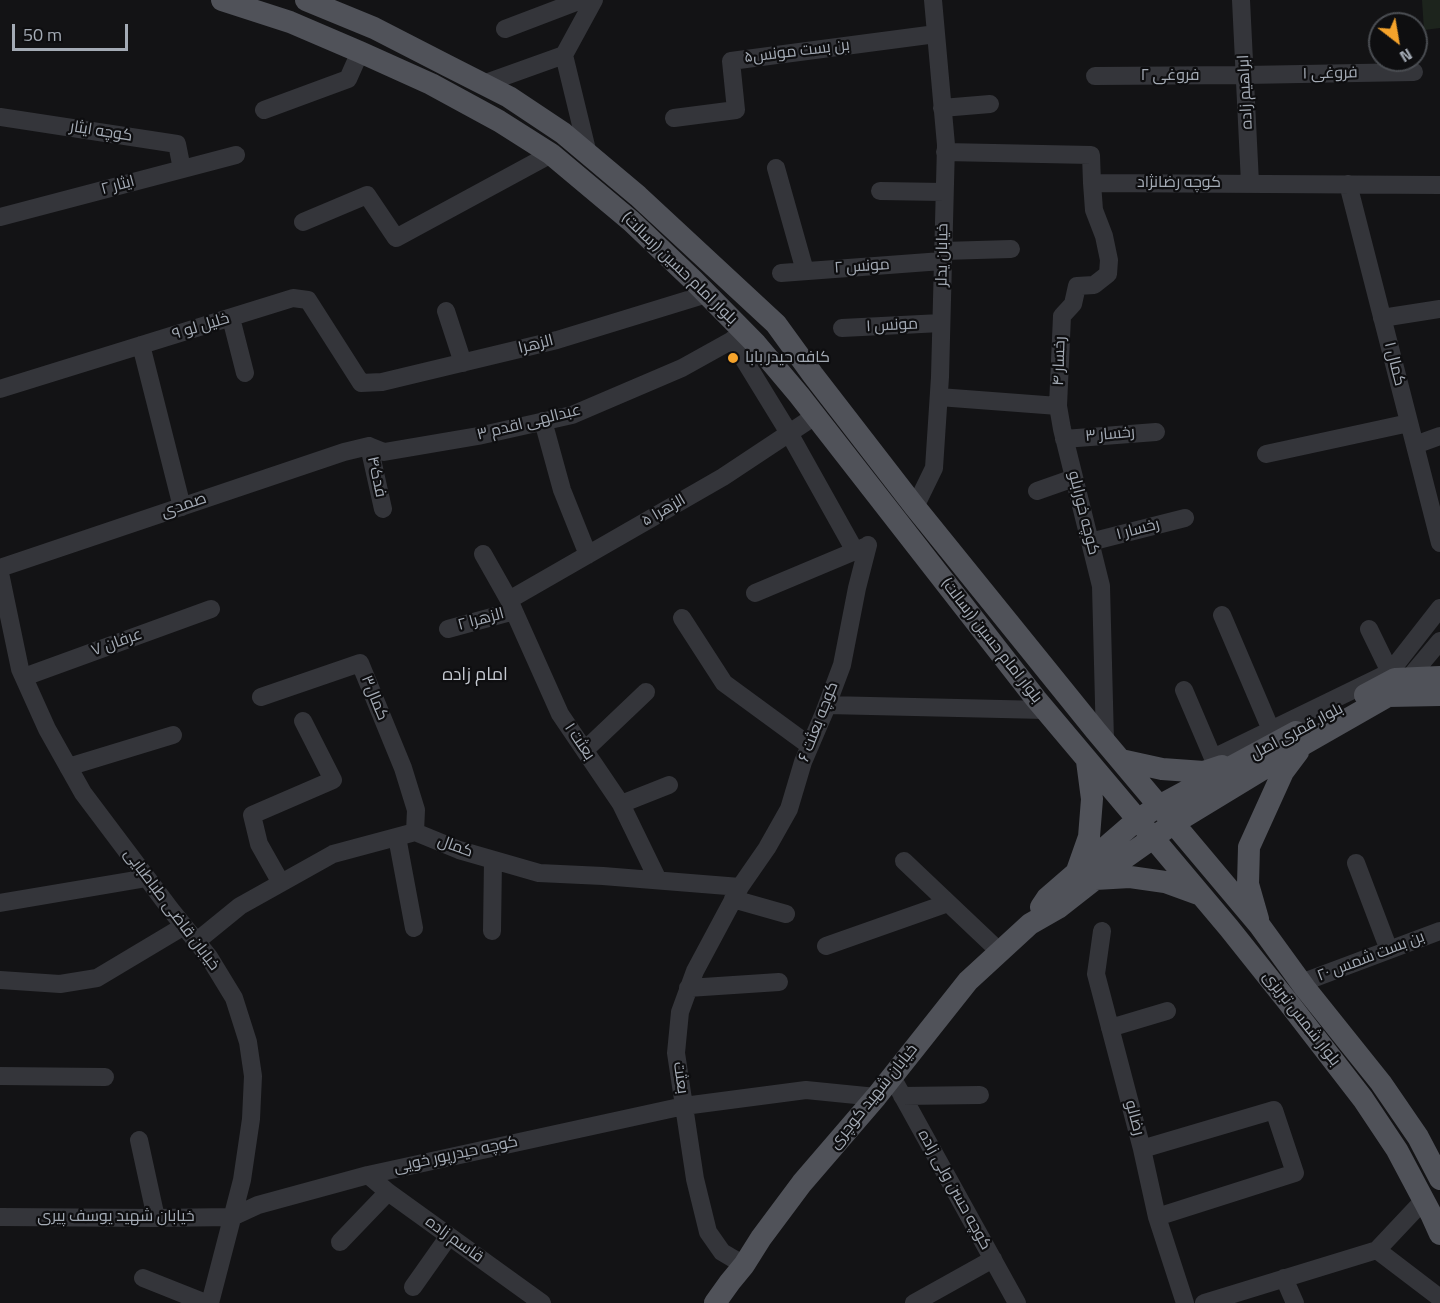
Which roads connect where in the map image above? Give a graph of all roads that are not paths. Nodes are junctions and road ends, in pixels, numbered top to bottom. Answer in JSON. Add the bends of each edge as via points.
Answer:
{"nodes":[{"id":1,"x":222,"y":0,"type":"edge"},
{"id":2,"x":306,"y":0,"type":"edge"},
{"id":3,"x":581,"y":0,"type":"edge"},
{"id":4,"x":594,"y":0,"type":"edge"},
{"id":5,"x":933,"y":0,"type":"edge"},
{"id":6,"x":1241,"y":0,"type":"edge"},
{"id":7,"x":505,"y":29,"type":"dead end"},
{"id":8,"x":936,"y":34,"type":"junction"},
{"id":9,"x":360,"y":52,"type":"junction"},
{"id":10,"x":564,"y":55,"type":"junction"},
{"id":11,"x":1414,"y":72,"type":"dead end"},
{"id":12,"x":1245,"y":75,"type":"junction"},
{"id":13,"x":1095,"y":76,"type":"dead end"},
{"id":14,"x":483,"y":84,"type":"junction"},
{"id":15,"x":990,"y":104,"type":"dead end"},
{"id":16,"x":942,"y":108,"type":"junction"},
{"id":17,"x":264,"y":110,"type":"dead end"},
{"id":18,"x":0,"y":117,"type":"edge"},
{"id":19,"x":674,"y":118,"type":"dead end"},
{"id":20,"x":945,"y":152,"type":"junction"},
{"id":21,"x":551,"y":154,"type":"junction"},
{"id":22,"x":588,"y":154,"type":"junction"},
{"id":23,"x":236,"y":155,"type":"dead end"},
{"id":24,"x":776,"y":168,"type":"dead end"},
{"id":25,"x":182,"y":169,"type":"junction"},
{"id":26,"x":1092,"y":183,"type":"junction"},
{"id":27,"x":1250,"y":183,"type":"junction"},
{"id":28,"x":1348,"y":184,"type":"junction"},
{"id":29,"x":1440,"y":185,"type":"edge"},
{"id":30,"x":880,"y":191,"type":"dead end"},
{"id":31,"x":944,"y":192,"type":"junction"},
{"id":32,"x":0,"y":217,"type":"edge"},
{"id":33,"x":303,"y":222,"type":"dead end"},
{"id":34,"x":1011,"y":249,"type":"dead end"},
{"id":35,"x":942,"y":256,"type":"junction"},
{"id":36,"x":805,"y":271,"type":"junction"},
{"id":37,"x":781,"y":273,"type":"dead end"},
{"id":38,"x":707,"y":294,"type":"junction"},
{"id":39,"x":1440,"y":309,"type":"edge"},
{"id":40,"x":446,"y":311,"type":"dead end"},
{"id":41,"x":231,"y":318,"type":"junction"},
{"id":42,"x":1382,"y":318,"type":"junction"},
{"id":43,"x":941,"y":323,"type":"junction"},
{"id":44,"x":842,"y":328,"type":"dead end"},
{"id":45,"x":738,"y":337,"type":"junction"},
{"id":46,"x":141,"y":345,"type":"junction"},
{"id":47,"x":463,"y":363,"type":"junction"},
{"id":48,"x":245,"y":373,"type":"dead end"},
{"id":49,"x":361,"y":383,"type":"joint"},
{"id":50,"x":0,"y":389,"type":"edge"},
{"id":51,"x":939,"y":398,"type":"junction"},
{"id":52,"x":1058,"y":406,"type":"junction"},
{"id":53,"x":815,"y":416,"type":"junction"},
{"id":54,"x":543,"y":421,"type":"junction"},
{"id":55,"x":1409,"y":423,"type":"junction"},
{"id":56,"x":1156,"y":432,"type":"dead end"},
{"id":57,"x":789,"y":433,"type":"junction"},
{"id":58,"x":1440,"y":436,"type":"edge"},
{"id":59,"x":1064,"y":439,"type":"junction"},
{"id":60,"x":1415,"y":445,"type":"junction"},
{"id":61,"x":369,"y":446,"type":"junction"},
{"id":62,"x":1266,"y":454,"type":"dead end"},
{"id":63,"x":1074,"y":478,"type":"junction"},
{"id":64,"x":1037,"y":491,"type":"dead end"},
{"id":65,"x":182,"y":507,"type":"junction"},
{"id":66,"x":915,"y":507,"type":"junction"},
{"id":67,"x":383,"y":509,"type":"dead end"},
{"id":68,"x":1185,"y":518,"type":"dead end"},
{"id":69,"x":1090,"y":542,"type":"junction"},
{"id":70,"x":1440,"y":543,"type":"edge"},
{"id":71,"x":862,"y":548,"type":"junction"},
{"id":72,"x":483,"y":554,"type":"dead end"},
{"id":73,"x":588,"y":555,"type":"junction"},
{"id":74,"x":0,"y":568,"type":"edge"},
{"id":75,"x":0,"y":573,"type":"edge"},
{"id":76,"x":755,"y":593,"type":"dead end"},
{"id":77,"x":511,"y":606,"type":"junction"},
{"id":78,"x":1440,"y":608,"type":"edge"},
{"id":79,"x":211,"y":609,"type":"dead end"},
{"id":80,"x":1222,"y":615,"type":"dead end"},
{"id":81,"x":682,"y":618,"type":"dead end"},
{"id":82,"x":448,"y":629,"type":"dead end"},
{"id":83,"x":1369,"y":629,"type":"dead end"},
{"id":84,"x":7,"y":639,"type":"edge"},
{"id":85,"x":1440,"y":642,"type":"edge"},
{"id":86,"x":1400,"y":675,"type":"junction"},
{"id":87,"x":24,"y":677,"type":"junction"},
{"id":88,"x":1440,"y":677,"type":"edge"},
{"id":89,"x":1184,"y":690,"type":"dead end"},
{"id":90,"x":646,"y":692,"type":"dead end"},
{"id":91,"x":1440,"y":695,"type":"edge"},
{"id":92,"x":261,"y":697,"type":"dead end"},
{"id":93,"x":827,"y":705,"type":"junction"},
{"id":94,"x":1045,"y":710,"type":"junction"},
{"id":95,"x":303,"y":721,"type":"dead end"},
{"id":96,"x":1271,"y":730,"type":"junction"},
{"id":97,"x":173,"y":735,"type":"dead end"},
{"id":98,"x":1105,"y":741,"type":"junction"},
{"id":99,"x":1304,"y":744,"type":"junction"},
{"id":100,"x":810,"y":746,"type":"junction"},
{"id":101,"x":585,"y":750,"type":"junction"},
{"id":102,"x":1121,"y":760,"type":"junction"},
{"id":103,"x":1244,"y":760,"type":"junction"},
{"id":104,"x":1087,"y":761,"type":"junction"},
{"id":105,"x":68,"y":767,"type":"junction"},
{"id":106,"x":669,"y":785,"type":"dead end"},
{"id":107,"x":621,"y":804,"type":"junction"},
{"id":108,"x":1159,"y":806,"type":"junction"},
{"id":109,"x":1137,"y":820,"type":"junction"},
{"id":110,"x":1174,"y":823,"type":"junction"},
{"id":111,"x":406,"y":834,"type":"junction"},
{"id":112,"x":1153,"y":838,"type":"junction"},
{"id":113,"x":493,"y":860,"type":"junction"},
{"id":114,"x":904,"y":861,"type":"dead end"},
{"id":115,"x":1356,"y":864,"type":"dead end"},
{"id":116,"x":1085,"y":876,"type":"junction"},
{"id":117,"x":147,"y":878,"type":"junction"},
{"id":118,"x":658,"y":880,"type":"junction"},
{"id":119,"x":281,"y":883,"type":"junction"},
{"id":120,"x":737,"y":893,"type":"junction"},
{"id":121,"x":1198,"y":894,"type":"junction"},
{"id":122,"x":0,"y":903,"type":"edge"},
{"id":123,"x":948,"y":903,"type":"junction"},
{"id":124,"x":786,"y":914,"type":"dead end"},
{"id":125,"x":184,"y":926,"type":"junction"},
{"id":126,"x":1260,"y":926,"type":"junction"},
{"id":127,"x":414,"y":927,"type":"dead end"},
{"id":128,"x":492,"y":931,"type":"dead end"},
{"id":129,"x":1102,"y":931,"type":"dead end"},
{"id":130,"x":1440,"y":931,"type":"edge"},
{"id":131,"x":197,"y":941,"type":"junction"},
{"id":132,"x":826,"y":946,"type":"dead end"},
{"id":133,"x":1389,"y":950,"type":"junction"},
{"id":134,"x":1000,"y":952,"type":"junction"},
{"id":135,"x":0,"y":980,"type":"edge"},
{"id":136,"x":779,"y":982,"type":"dead end"},
{"id":137,"x":1301,"y":983,"type":"junction"},
{"id":138,"x":688,"y":988,"type":"junction"},
{"id":139,"x":1167,"y":1011,"type":"dead end"},
{"id":140,"x":1110,"y":1028,"type":"junction"},
{"id":141,"x":0,"y":1076,"type":"edge"},
{"id":142,"x":105,"y":1077,"type":"dead end"},
{"id":143,"x":897,"y":1086,"type":"junction"},
{"id":144,"x":980,"y":1095,"type":"dead end"},
{"id":145,"x":876,"y":1098,"type":"junction"},
{"id":146,"x":684,"y":1106,"type":"junction"},
{"id":147,"x":139,"y":1140,"type":"dead end"},
{"id":148,"x":1142,"y":1149,"type":"junction"},
{"id":149,"x":368,"y":1175,"type":"junction"},
{"id":150,"x":1440,"y":1179,"type":"edge"},
{"id":151,"x":388,"y":1192,"type":"junction"},
{"id":152,"x":1424,"y":1200,"type":"junction"},
{"id":153,"x":0,"y":1216,"type":"edge"},
{"id":154,"x":1157,"y":1216,"type":"junction"},
{"id":155,"x":232,"y":1217,"type":"junction"},
{"id":156,"x":156,"y":1218,"type":"junction"},
{"id":157,"x":1440,"y":1234,"type":"edge"},
{"id":158,"x":449,"y":1236,"type":"junction"},
{"id":159,"x":340,"y":1242,"type":"dead end"},
{"id":160,"x":1377,"y":1250,"type":"junction"},
{"id":161,"x":993,"y":1259,"type":"junction"},
{"id":162,"x":143,"y":1278,"type":"dead end"},
{"id":163,"x":1284,"y":1278,"type":"junction"},
{"id":164,"x":736,"y":1283,"type":"edge"},
{"id":165,"x":413,"y":1287,"type":"dead end"},
{"id":166,"x":1435,"y":1299,"type":"edge"},
{"id":167,"x":208,"y":1303,"type":"edge"},
{"id":168,"x":542,"y":1303,"type":"edge"},
{"id":169,"x":715,"y":1303,"type":"edge"},
{"id":170,"x":914,"y":1303,"type":"edge"},
{"id":171,"x":1017,"y":1303,"type":"edge"},
{"id":172,"x":1185,"y":1303,"type":"edge"},
{"id":173,"x":1204,"y":1303,"type":"edge"},
{"id":174,"x":1294,"y":1303,"type":"edge"}],
"edges":[{"from":1,"to":9,"type":"main road","name":"بلوار امام حسین (رسالت)","via":[[290,22]]},
{"from":2,"to":14,"type":"main road","name":"بلوار امام حسین (رسالت)","via":[[374,28]]},
{"from":3,"to":7,"type":"street"},
{"from":4,"to":10,"type":"street"},
{"from":5,"to":8,"type":"street","name":"خیابان یدلر"},
{"from":6,"to":12,"type":"street","name":"ابراهیم زاده"},
{"from":8,"to":16,"type":"street","name":"خیابان یدلر"},
{"from":8,"to":19,"type":"street","name":"بن بست مونس۵","via":[[731,61],[736,110]]},
{"from":9,"to":17,"type":"street","via":[[348,79]]},
{"from":9,"to":21,"type":"main road","name":"بلوار امام حسین (رسالت)","via":[[450,94]]},
{"from":10,"to":14,"type":"street"},
{"from":10,"to":22,"type":"street"},
{"from":11,"to":12,"type":"street","name":"فروغی ۱"},
{"from":12,"to":13,"type":"street","name":"فروغی ۲"},
{"from":12,"to":27,"type":"street","name":"ابراهیم زاده"},
{"from":14,"to":22,"type":"main road","name":"بلوار امام حسین (رسالت)","via":[[563,133]]},
{"from":15,"to":16,"type":"street"},
{"from":16,"to":20,"type":"street","name":"خیابان یدلر"},
{"from":18,"to":25,"type":"street","name":"کوچه ایثار","via":[[177,144]]},
{"from":20,"to":26,"type":"street","via":[[1091,154]]},
{"from":20,"to":31,"type":"street","name":"خیابان یدلر"},
{"from":21,"to":33,"type":"street","via":[[396,238],[367,195]]},
{"from":21,"to":38,"type":"main road","name":"بلوار امام حسین (رسالت)","via":[[631,221]]},
{"from":22,"to":66,"type":"main road","name":"بلوار امام حسین (رسالت)","via":[[776,324]]},
{"from":23,"to":25,"type":"street","name":"ایثار ۲"},
{"from":24,"to":36,"type":"street"},
{"from":25,"to":32,"type":"street","name":"ایثار ۲"},
{"from":26,"to":27,"type":"street","name":"کوچه رضانژاد"},
{"from":26,"to":52,"type":"street","name":"رخسار ۴","via":[[1094,210],[1109,260],[1108,274],[1094,285],[1077,286],[1073,304],[1062,316]]},
{"from":27,"to":28,"type":"street","name":"کوچه رضانژاد"},
{"from":28,"to":29,"type":"street","name":"کوچه رضانژاد"},
{"from":28,"to":42,"type":"street","name":"کمال ۱"},
{"from":30,"to":31,"type":"street"},
{"from":31,"to":35,"type":"street","name":"خیابان یدلر"},
{"from":34,"to":35,"type":"street","name":"مونس ۲"},
{"from":35,"to":36,"type":"street","name":"مونس ۲"},
{"from":35,"to":43,"type":"street","name":"خیابان یدلر"},
{"from":36,"to":37,"type":"street","name":"مونس ۲"},
{"from":38,"to":45,"type":"main road","name":"بلوار امام حسین (رسالت)"},
{"from":38,"to":47,"type":"street","name":"الزهرا","via":[[556,340]]},
{"from":39,"to":42,"type":"street"},
{"from":40,"to":47,"type":"street"},
{"from":41,"to":46,"type":"street","name":"خلیل لو ۹"},
{"from":41,"to":48,"type":"street"},
{"from":41,"to":49,"type":"street","name":"خلیل لو ۹","via":[[293,298],[308,300]]},
{"from":42,"to":55,"type":"street","name":"کمال ۱"},
{"from":43,"to":44,"type":"street","name":"مونس ۱"},
{"from":43,"to":51,"type":"street","name":"خیابان یدلر"},
{"from":45,"to":53,"type":"main road","name":"بلوار امام حسین (رسالت)","via":[[763,353]]},
{"from":45,"to":54,"type":"street","name":"عبدالهی اقدم ۳","via":[[682,368],[572,415]]},
{"from":45,"to":57,"type":"street"},
{"from":46,"to":50,"type":"street","name":"خلیل لو ۹"},
{"from":46,"to":65,"type":"street"},
{"from":47,"to":49,"type":"street","name":"الزهرا","via":[[382,382]]},
{"from":51,"to":52,"type":"street"},
{"from":51,"to":66,"type":"street","name":"خیابان یدلر","via":[[934,468]]},
{"from":52,"to":59,"type":"street","name":"کوچه خورابلو"},
{"from":53,"to":57,"type":"street","name":"الزهرا ۵"},
{"from":53,"to":94,"type":"main road","name":"بلوار امام حسین (رسالت)"},
{"from":54,"to":61,"type":"street","name":"عبدالهی اقدم ۳","via":[[384,452]]},
{"from":54,"to":73,"type":"street","via":[[562,490]]},
{"from":55,"to":60,"type":"street","name":"کمال ۱"},
{"from":55,"to":62,"type":"street"},
{"from":56,"to":59,"type":"street","name":"رخسار ۳"},
{"from":57,"to":71,"type":"street"},
{"from":57,"to":73,"type":"street","name":"الزهرا ۵","via":[[723,477]]},
{"from":58,"to":60,"type":"street"},
{"from":59,"to":63,"type":"street","name":"کوچه خورابلو"},
{"from":60,"to":70,"type":"street","name":"کمال ۱"},
{"from":61,"to":65,"type":"street","name":"صمدی"},
{"from":61,"to":67,"type":"street","name":"فدک۴"},
{"from":63,"to":64,"type":"street"},
{"from":63,"to":69,"type":"street","name":"کوچه خورابلو"},
{"from":65,"to":74,"type":"street","name":"صمدی"},
{"from":66,"to":98,"type":"main road","name":"بلوار امام حسین (رسالت)"},
{"from":68,"to":69,"type":"street","name":"رخسار ۱"},
{"from":69,"to":98,"type":"street","name":"کوچه خورابلو","via":[[1101,586]]},
{"from":71,"to":76,"type":"street"},
{"from":71,"to":93,"type":"street","name":"کوچه بعثت ۶","via":[[842,665]]},
{"from":72,"to":77,"type":"street","name":"بعثت ۱"},
{"from":73,"to":77,"type":"street","name":"الزهرا ۵"},
{"from":75,"to":84,"type":"street","name":"خیابان قاضی طباطبایی"},
{"from":77,"to":82,"type":"street","name":"الزهرا ۲"},
{"from":77,"to":101,"type":"street","name":"بعثت ۱","via":[[560,714]]},
{"from":78,"to":86,"type":"street"},
{"from":79,"to":87,"type":"street","name":"عرفان ۷"},
{"from":80,"to":96,"type":"street"},
{"from":81,"to":100,"type":"street","via":[[724,683]]},
{"from":83,"to":86,"type":"street"},
{"from":84,"to":87,"type":"street","name":"خیابان قاضی طباطبایی"},
{"from":85,"to":86,"type":"street"},
{"from":86,"to":88,"type":"main road","name":"بلوار قمری اصل"},
{"from":86,"to":96,"type":"street"},
{"from":86,"to":103,"type":"main road","name":"بلوار قمری اصل"},
{"from":87,"to":105,"type":"street","name":"خیابان قاضی طباطبایی"},
{"from":89,"to":96,"type":"street","via":[[1213,758]]},
{"from":90,"to":101,"type":"street"},
{"from":91,"to":99,"type":"main road","name":"بلوار قمری اصل","via":[[1388,696]]},
{"from":92,"to":111,"type":"street","name":"کمال۳","via":[[360,663],[416,810]]},
{"from":93,"to":94,"type":"street"},
{"from":93,"to":100,"type":"street","name":"کوچه بعثت ۶"},
{"from":94,"to":104,"type":"main road","name":"بلوار امام حسین (رسالت)"},
{"from":95,"to":119,"type":"street","via":[[333,780],[252,815],[259,844]]},
{"from":97,"to":105,"type":"street"},
{"from":98,"to":102,"type":"main road","name":"بلوار امام حسین (رسالت)"},
{"from":99,"to":110,"type":"main road","name":"بلوار قمری اصل"},
{"from":99,"to":126,"type":"main road","via":[[1282,772],[1249,847],[1248,884]]},
{"from":100,"to":120,"type":"street","name":"کوچه بعثت ۶","via":[[789,809]]},
{"from":101,"to":107,"type":"street","name":"بعثت ۱"},
{"from":102,"to":103,"type":"main road","via":[[1162,769],[1204,772]]},
{"from":102,"to":108,"type":"main road","name":"بلوار امام حسین (رسالت)"},
{"from":103,"to":108,"type":"main road","name":"بلوار قمری اصل"},
{"from":104,"to":109,"type":"main road","name":"بلوار امام حسین (رسالت)"},
{"from":104,"to":116,"type":"main road","via":[[1092,799]]},
{"from":105,"to":117,"type":"street","name":"خیابان قاضی طباطبایی"},
{"from":106,"to":107,"type":"street"},
{"from":107,"to":118,"type":"street","name":"بعثت ۱"},
{"from":108,"to":109,"type":"main road","name":"خیابان شهید کوچری"},
{"from":108,"to":110,"type":"main road","name":"بلوار شمس تبریزی"},
{"from":109,"to":112,"type":"main road","name":"بلوار شمس تبریزی"},
{"from":109,"to":116,"type":"main road","name":"خیابان شهید کوچری"},
{"from":110,"to":112,"type":"main road","name":"خیابان شهید کوچری"},
{"from":110,"to":126,"type":"main road","name":"بلوار شمس تبریزی"},
{"from":111,"to":113,"type":"street","name":"کمال"},
{"from":111,"to":119,"type":"street","via":[[333,854]]},
{"from":111,"to":127,"type":"street"},
{"from":112,"to":116,"type":"main road","name":"خیابان شهید کوچری"},
{"from":112,"to":121,"type":"main road","name":"بلوار شمس تبریزی"},
{"from":113,"to":118,"type":"street","name":"کمال","via":[[539,873]]},
{"from":113,"to":128,"type":"street"},
{"from":114,"to":123,"type":"street"},
{"from":115,"to":133,"type":"street"},
{"from":116,"to":121,"type":"main road","via":[[1165,882]]},
{"from":116,"to":134,"type":"main road","name":"خیابان شهید کوچری","via":[[1058,908],[1030,924]]},
{"from":117,"to":122,"type":"street"},
{"from":117,"to":125,"type":"street","name":"خیابان قاضی طباطبایی"},
{"from":118,"to":120,"type":"street","name":"کمال"},
{"from":119,"to":131,"type":"street","via":[[240,906]]},
{"from":120,"to":124,"type":"street","name":"کمال"},
{"from":120,"to":138,"type":"street","name":"بعثت"},
{"from":121,"to":152,"type":"main road","name":"بلوار شمس تبریزی","via":[[1364,1099]]},
{"from":123,"to":132,"type":"street"},
{"from":123,"to":134,"type":"street"},
{"from":125,"to":131,"type":"street","name":"خیابان قاضی طباطبایی"},
{"from":125,"to":135,"type":"street","via":[[97,978],[60,984]]},
{"from":126,"to":137,"type":"main road","name":"بلوار شمس تبریزی"},
{"from":129,"to":140,"type":"street","name":"رضالو","via":[[1096,974]]},
{"from":130,"to":133,"type":"street","name":"بن بست شمس ۲۰"},
{"from":131,"to":155,"type":"street","name":"خیابان قاضی طباطبایی","via":[[234,998],[248,1042],[253,1076],[242,1180]]},
{"from":133,"to":137,"type":"street","name":"بن بست شمس ۲۰"},
{"from":134,"to":143,"type":"main road","name":"خیابان شهید کوچری","via":[[968,981]]},
{"from":136,"to":138,"type":"street"},
{"from":137,"to":150,"type":"main road","name":"بلوار شمس تبریزی","via":[[1380,1083],[1418,1137]]},
{"from":138,"to":146,"type":"street","name":"بعثت","via":[[680,1012],[676,1053]]},
{"from":139,"to":140,"type":"street"},
{"from":140,"to":148,"type":"street","name":"رضالو"},
{"from":141,"to":142,"type":"street"},
{"from":143,"to":144,"type":"street"},
{"from":143,"to":145,"type":"main road","name":"خیابان شهید کوچری"},
{"from":143,"to":161,"type":"street","name":"کوچه حسن ولی زاده"},
{"from":145,"to":146,"type":"street","name":"کوچه حیدرپور خویی","via":[[806,1090]]},
{"from":145,"to":164,"type":"main road","name":"خیابان شهید کوچری","via":[[802,1183],[761,1238]]},
{"from":146,"to":149,"type":"street","name":"کوچه حیدرپور خویی"},
{"from":146,"to":164,"type":"street","name":"بعثت","via":[[708,1232]]},
{"from":147,"to":156,"type":"street"},
{"from":148,"to":154,"type":"street","name":"رضالو"},
{"from":148,"to":154,"type":"street","via":[[1274,1110],[1295,1173]]},
{"from":149,"to":151,"type":"street","name":"قاسم زاده"},
{"from":149,"to":155,"type":"street","name":"کوچه حیدرپور خویی","via":[[258,1204]]},
{"from":151,"to":158,"type":"street","name":"قاسم زاده"},
{"from":151,"to":159,"type":"street"},
{"from":152,"to":157,"type":"main road","name":"بلوار شمس تبریزی"},
{"from":152,"to":160,"type":"street"},
{"from":153,"to":156,"type":"street","name":"خیابان شهید یوسف پیری"},
{"from":154,"to":172,"type":"street","name":"رضالو"},
{"from":155,"to":156,"type":"street","name":"خیابان شهید یوسف پیری"},
{"from":155,"to":167,"type":"street","name":"خیابان قاضی طباطبایی"},
{"from":158,"to":165,"type":"street"},
{"from":158,"to":168,"type":"street","name":"قاسم زاده"},
{"from":160,"to":163,"type":"street"},
{"from":160,"to":166,"type":"street"},
{"from":161,"to":170,"type":"street"},
{"from":161,"to":171,"type":"street","name":"کوچه حسن ولی زاده"},
{"from":162,"to":167,"type":"street"},
{"from":163,"to":173,"type":"street"},
{"from":163,"to":174,"type":"street"},
{"from":164,"to":169,"type":"main road","name":"خیابان شهید کوچری"}]}
